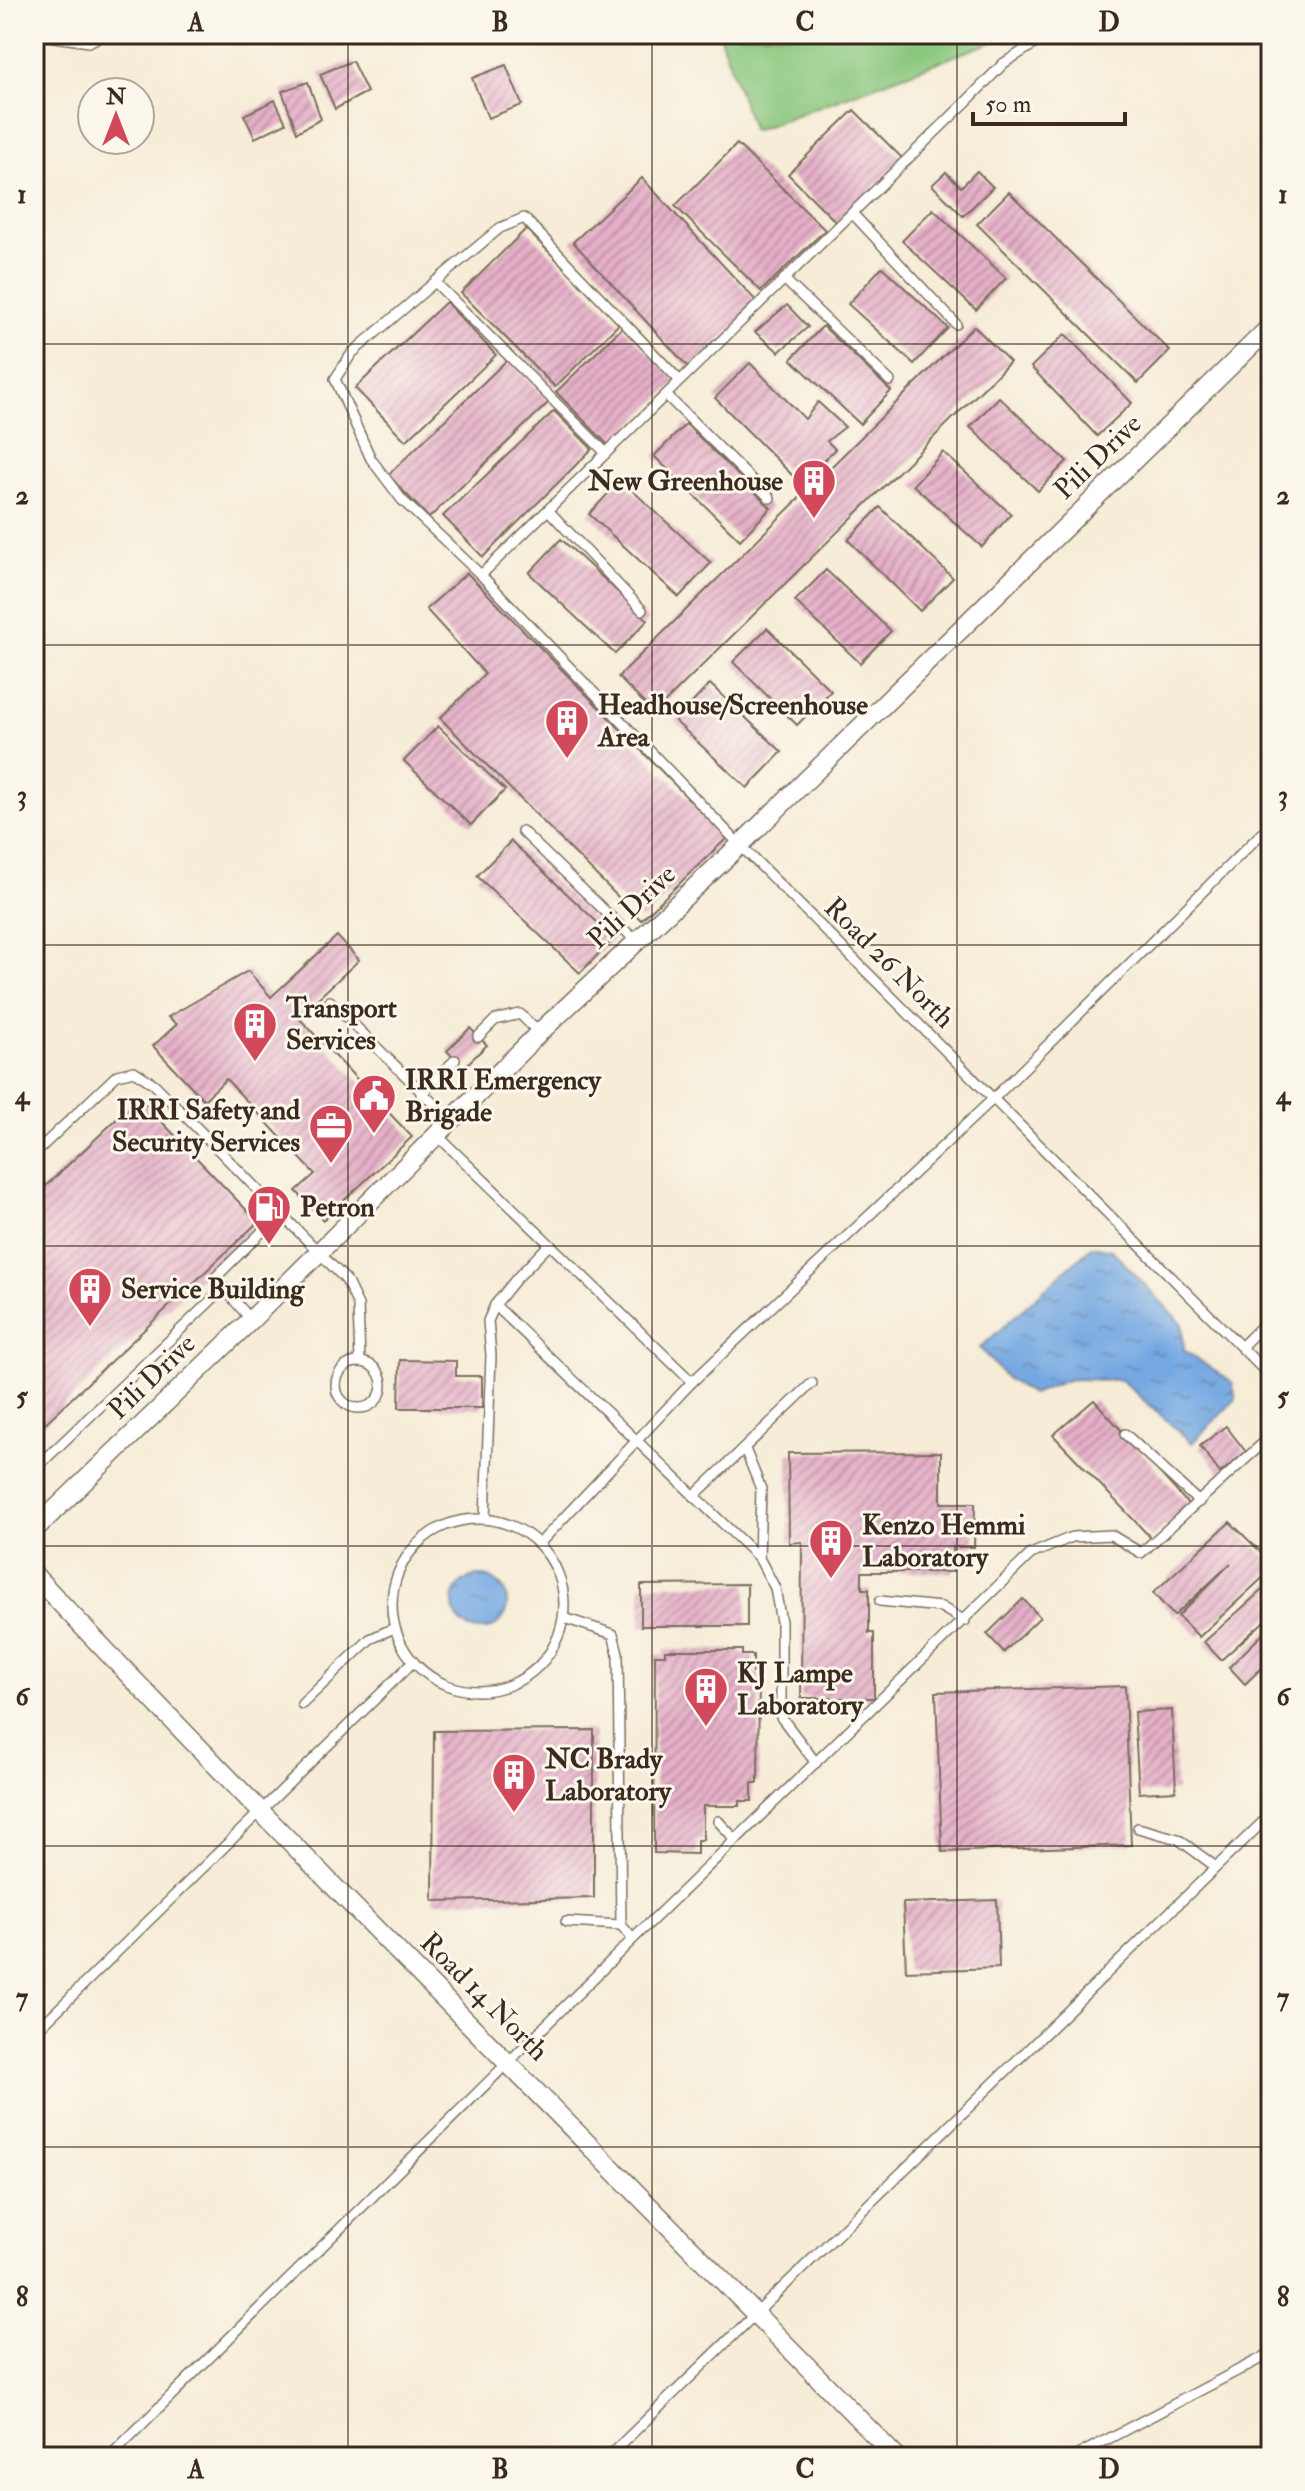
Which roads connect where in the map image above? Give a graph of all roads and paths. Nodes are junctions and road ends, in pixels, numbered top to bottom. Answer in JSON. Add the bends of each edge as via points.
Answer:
{"nodes":[{"id":1,"x":34,"y":34,"type":"edge"},
{"id":2,"x":104,"y":34,"type":"edge"},
{"id":3,"x":1050,"y":34,"type":"edge"},
{"id":4,"x":852,"y":213,"type":"junction"},
{"id":5,"x":784,"y":279,"type":"junction"},
{"id":6,"x":435,"y":282,"type":"junction"},
{"id":7,"x":956,"y":324,"type":"dead end"},
{"id":8,"x":1271,"y":326,"type":"edge"},
{"id":9,"x":680,"y":381,"type":"junction"},
{"id":10,"x":890,"y":381,"type":"dead end"},
{"id":11,"x":666,"y":395,"type":"junction"},
{"id":12,"x":606,"y":453,"type":"junction"},
{"id":13,"x":770,"y":498,"type":"dead end"},
{"id":14,"x":548,"y":510,"type":"junction"},
{"id":15,"x":481,"y":575,"type":"junction"},
{"id":16,"x":642,"y":610,"type":"dead end"},
{"id":17,"x":1271,"y":824,"type":"edge"},
{"id":18,"x":522,"y":831,"type":"dead end"},
{"id":19,"x":740,"y":845,"type":"junction"},
{"id":20,"x":636,"y":941,"type":"junction"},
{"id":21,"x":330,"y":1001,"type":"dead end"},
{"id":22,"x":539,"y":1033,"type":"junction"},
{"id":23,"x":478,"y":1037,"type":"dead end"},
{"id":24,"x":455,"y":1060,"type":"dead end"},
{"id":25,"x":421,"y":1094,"type":"junction"},
{"id":26,"x":994,"y":1098,"type":"junction"},
{"id":27,"x":451,"y":1121,"type":"junction"},
{"id":28,"x":437,"y":1135,"type":"junction"},
{"id":29,"x":34,"y":1154,"type":"edge"},
{"id":30,"x":280,"y":1214,"type":"junction"},
{"id":31,"x":549,"y":1245,"type":"junction"},
{"id":32,"x":319,"y":1249,"type":"junction"},
{"id":33,"x":224,"y":1288,"type":"junction"},
{"id":34,"x":495,"y":1305,"type":"junction"},
{"id":35,"x":1271,"y":1317,"type":"edge"},
{"id":36,"x":251,"y":1320,"type":"junction"},
{"id":37,"x":1242,"y":1346,"type":"junction"},
{"id":38,"x":360,"y":1362,"type":"junction"},
{"id":39,"x":1271,"y":1377,"type":"edge"},
{"id":40,"x":692,"y":1382,"type":"junction"},
{"id":41,"x":812,"y":1383,"type":"dead end"},
{"id":42,"x":1125,"y":1434,"type":"dead end"},
{"id":43,"x":1271,"y":1436,"type":"edge"},
{"id":44,"x":638,"y":1440,"type":"junction"},
{"id":45,"x":745,"y":1449,"type":"junction"},
{"id":46,"x":34,"y":1470,"type":"edge"},
{"id":47,"x":694,"y":1496,"type":"junction"},
{"id":48,"x":1199,"y":1502,"type":"junction"},
{"id":49,"x":485,"y":1519,"type":"junction"},
{"id":50,"x":34,"y":1530,"type":"edge"},
{"id":51,"x":539,"y":1544,"type":"junction"},
{"id":52,"x":759,"y":1558,"type":"junction"},
{"id":53,"x":34,"y":1575,"type":"edge"},
{"id":54,"x":880,"y":1601,"type":"dead end"},
{"id":55,"x":564,"y":1618,"type":"junction"},
{"id":56,"x":965,"y":1621,"type":"junction"},
{"id":57,"x":394,"y":1628,"type":"junction"},
{"id":58,"x":413,"y":1662,"type":"junction"},
{"id":59,"x":302,"y":1704,"type":"dead end"},
{"id":60,"x":816,"y":1763,"type":"junction"},
{"id":61,"x":257,"y":1812,"type":"junction"},
{"id":62,"x":1271,"y":1814,"type":"edge"},
{"id":63,"x":718,"y":1821,"type":"dead end"},
{"id":64,"x":1138,"y":1828,"type":"dead end"},
{"id":65,"x":736,"y":1840,"type":"junction"},
{"id":66,"x":1216,"y":1867,"type":"junction"},
{"id":67,"x":566,"y":1922,"type":"dead end"},
{"id":68,"x":621,"y":1925,"type":"junction"},
{"id":69,"x":633,"y":1939,"type":"junction"},
{"id":70,"x":34,"y":2033,"type":"edge"},
{"id":71,"x":509,"y":2062,"type":"junction"},
{"id":72,"x":756,"y":2313,"type":"junction"},
{"id":73,"x":1271,"y":2353,"type":"edge"},
{"id":74,"x":109,"y":2457,"type":"edge"},
{"id":75,"x":608,"y":2457,"type":"edge"},
{"id":76,"x":896,"y":2457,"type":"edge"},
{"id":77,"x":1074,"y":2457,"type":"edge"}],
"edges":[{"from":1,"to":2,"type":"lane","via":[[89,42]]},
{"from":3,"to":4,"type":"lane","via":[[1004,63]]},
{"from":4,"to":5,"type":"lane"},
{"from":4,"to":7,"type":"lane"},
{"from":5,"to":9,"type":"lane"},
{"from":5,"to":10,"type":"lane"},
{"from":6,"to":9,"type":"lane","via":[[500,228],[524,218]]},
{"from":6,"to":12,"type":"lane"},
{"from":6,"to":15,"type":"lane","name":"Road 26 North","via":[[352,353],[335,379],[371,459],[402,500]]},
{"from":8,"to":19,"type":"street","name":"Pili Drive"},
{"from":9,"to":11,"type":"lane"},
{"from":11,"to":12,"type":"lane"},
{"from":11,"to":13,"type":"lane"},
{"from":12,"to":14,"type":"lane"},
{"from":14,"to":15,"type":"lane"},
{"from":14,"to":16,"type":"lane"},
{"from":15,"to":19,"type":"lane","name":"Road 26 North"},
{"from":17,"to":26,"type":"lane"},
{"from":18,"to":20,"type":"lane"},
{"from":19,"to":20,"type":"street","name":"Pili Drive"},
{"from":19,"to":26,"type":"lane","name":"Road 26 North"},
{"from":20,"to":22,"type":"street","name":"Pili Drive"},
{"from":21,"to":25,"type":"lane"},
{"from":22,"to":23,"type":"lane","via":[[520,1014],[495,1020]]},
{"from":22,"to":27,"type":"street","name":"Pili Drive"},
{"from":24,"to":25,"type":"lane"},
{"from":25,"to":27,"type":"lane"},
{"from":26,"to":37,"type":"lane","name":"Road 26 North"},
{"from":26,"to":40,"type":"lane"},
{"from":27,"to":28,"type":"street","name":"Pili Drive"},
{"from":28,"to":31,"type":"lane"},
{"from":28,"to":32,"type":"street","name":"Pili Drive"},
{"from":29,"to":30,"type":"lane","via":[[117,1075],[134,1071],[165,1095]]},
{"from":30,"to":32,"type":"lane"},
{"from":30,"to":33,"type":"lane","via":[[214,1279]]},
{"from":31,"to":34,"type":"lane"},
{"from":31,"to":40,"type":"lane"},
{"from":32,"to":36,"type":"street","name":"Pili Drive"},
{"from":32,"to":38,"type":"lane","via":[[346,1280],[358,1305]]},
{"from":33,"to":36,"type":"lane"},
{"from":33,"to":46,"type":"lane"},
{"from":34,"to":44,"type":"lane"},
{"from":34,"to":49,"type":"lane","via":[[488,1321]]},
{"from":35,"to":37,"type":"lane"},
{"from":36,"to":50,"type":"street","name":"Pili Drive"},
{"from":37,"to":39,"type":"lane","name":"Road 26 North"},
{"from":38,"to":38,"type":"lane","via":[[341,1371],[336,1384],[345,1403],[359,1408],[374,1403],[382,1390],[375,1368]]},
{"from":40,"to":44,"type":"lane"},
{"from":41,"to":45,"type":"lane"},
{"from":42,"to":48,"type":"lane"},
{"from":43,"to":48,"type":"lane"},
{"from":44,"to":47,"type":"lane"},
{"from":44,"to":51,"type":"lane"},
{"from":45,"to":47,"type":"lane"},
{"from":45,"to":52,"type":"lane","via":[[761,1489]]},
{"from":47,"to":52,"type":"lane"},
{"from":48,"to":56,"type":"lane","via":[[1141,1553],[1111,1535],[1072,1537],[1031,1554]]},
{"from":49,"to":51,"type":"lane","via":[[524,1531]]},
{"from":49,"to":57,"type":"lane","via":[[458,1521],[432,1532],[411,1550],[397,1573],[391,1600]]},
{"from":51,"to":55,"type":"lane","via":[[560,1578]]},
{"from":52,"to":60,"type":"lane","via":[[775,1588],[781,1622],[781,1717]]},
{"from":53,"to":61,"type":"street","name":"Road 14 North"},
{"from":54,"to":56,"type":"lane","via":[[941,1607]]},
{"from":55,"to":58,"type":"lane","via":[[556,1644],[539,1667],[516,1683],[489,1691],[460,1690],[434,1680]]},
{"from":55,"to":68,"type":"lane","via":[[613,1634],[618,1653]]},
{"from":56,"to":60,"type":"lane"},
{"from":57,"to":58,"type":"lane"},
{"from":57,"to":59,"type":"lane","via":[[370,1639]]},
{"from":58,"to":61,"type":"lane"},
{"from":60,"to":65,"type":"lane"},
{"from":61,"to":70,"type":"lane"},
{"from":61,"to":71,"type":"street","name":"Road 14 North"},
{"from":62,"to":66,"type":"lane"},
{"from":63,"to":65,"type":"lane"},
{"from":64,"to":66,"type":"lane","via":[[1178,1839]]},
{"from":65,"to":69,"type":"lane"},
{"from":66,"to":72,"type":"lane"},
{"from":67,"to":68,"type":"lane"},
{"from":68,"to":69,"type":"lane"},
{"from":69,"to":71,"type":"lane"},
{"from":71,"to":72,"type":"street","name":"Road 14 North"},
{"from":71,"to":74,"type":"lane"},
{"from":72,"to":75,"type":"lane"},
{"from":72,"to":76,"type":"street","name":"Road 14 North"},
{"from":73,"to":77,"type":"lane"}]}
